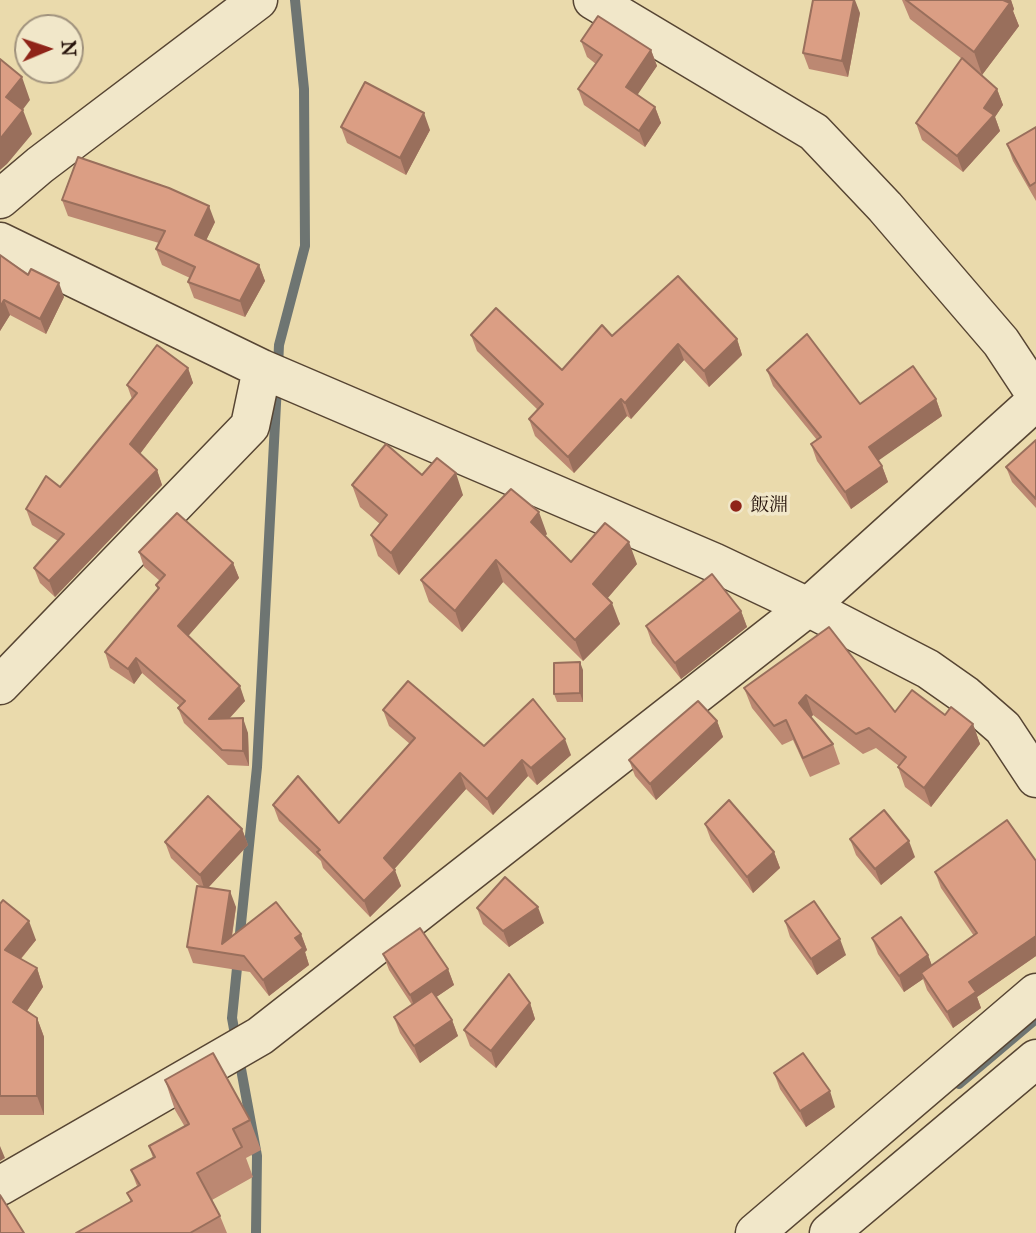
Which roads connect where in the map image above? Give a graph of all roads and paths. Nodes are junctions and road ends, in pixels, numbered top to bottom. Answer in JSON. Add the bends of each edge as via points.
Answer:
{"nodes":[{"id":1,"x":258,"y":0,"type":"edge"},
{"id":2,"x":593,"y":0,"type":"edge"},
{"id":3,"x":0,"y":200,"type":"edge"},
{"id":4,"x":0,"y":242,"type":"edge"},
{"id":5,"x":277,"y":375,"type":"junction"},
{"id":6,"x":1036,"y":395,"type":"edge"},
{"id":7,"x":1036,"y":401,"type":"edge"},
{"id":8,"x":808,"y":607,"type":"junction"},
{"id":9,"x":0,"y":685,"type":"edge"},
{"id":10,"x":1036,"y":778,"type":"edge"},
{"id":11,"x":1036,"y":993,"type":"edge"},
{"id":12,"x":1036,"y":1059,"type":"edge"},
{"id":13,"x":0,"y":1186,"type":"edge"},
{"id":14,"x":755,"y":1233,"type":"edge"},
{"id":15,"x":829,"y":1233,"type":"edge"}],
"edges":[{"from":1,"to":3,"type":"street"},
{"from":2,"to":6,"type":"street","via":[[814,132],[1002,342]]},
{"from":4,"to":5,"type":"street"},
{"from":5,"to":8,"type":"street"},
{"from":5,"to":9,"type":"street","via":[[250,426]]},
{"from":7,"to":8,"type":"street"},
{"from":8,"to":10,"type":"street","via":[[928,669],[965,695],[1003,728]]},
{"from":8,"to":13,"type":"street","via":[[257,1037]]},
{"from":11,"to":14,"type":"street"},
{"from":12,"to":15,"type":"street"}]}
